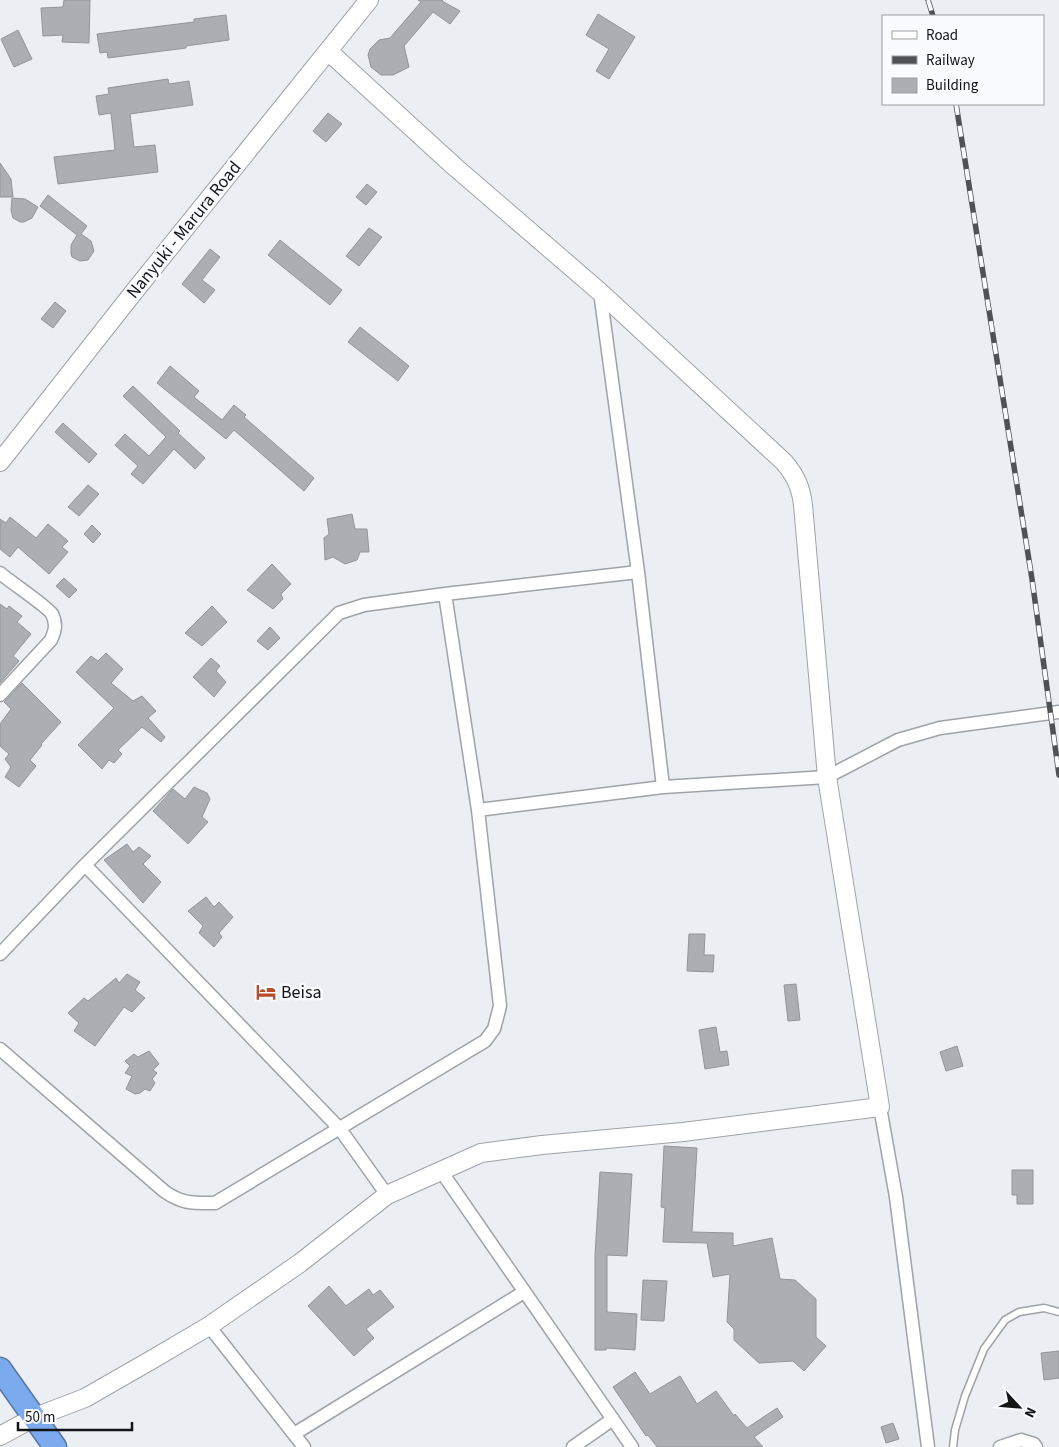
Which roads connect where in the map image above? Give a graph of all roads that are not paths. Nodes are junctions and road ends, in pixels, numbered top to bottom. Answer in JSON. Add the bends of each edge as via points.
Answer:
{"nodes":[{"id":1,"x":369,"y":0,"type":"edge"},
{"id":2,"x":328,"y":50,"type":"junction"},
{"id":3,"x":600,"y":292,"type":"junction"},
{"id":4,"x":0,"y":462,"type":"edge"},
{"id":5,"x":638,"y":572,"type":"junction"},
{"id":6,"x":0,"y":574,"type":"edge"},
{"id":7,"x":445,"y":594,"type":"junction"},
{"id":8,"x":0,"y":695,"type":"edge"},
{"id":9,"x":1059,"y":712,"type":"edge"},
{"id":10,"x":827,"y":777,"type":"junction"},
{"id":11,"x":663,"y":788,"type":"junction"},
{"id":12,"x":478,"y":810,"type":"junction"},
{"id":13,"x":85,"y":865,"type":"junction"},
{"id":14,"x":0,"y":954,"type":"edge"},
{"id":15,"x":0,"y":1049,"type":"edge"},
{"id":16,"x":880,"y":1107,"type":"junction"},
{"id":17,"x":340,"y":1129,"type":"junction"},
{"id":18,"x":441,"y":1171,"type":"junction"},
{"id":19,"x":387,"y":1195,"type":"junction"},
{"id":20,"x":524,"y":1292,"type":"junction"},
{"id":21,"x":1059,"y":1312,"type":"edge"},
{"id":22,"x":209,"y":1326,"type":"junction"},
{"id":23,"x":0,"y":1369,"type":"edge"},
{"id":24,"x":35,"y":1417,"type":"junction"},
{"id":25,"x":613,"y":1419,"type":"junction"},
{"id":26,"x":294,"y":1434,"type":"junction"},
{"id":27,"x":0,"y":1436,"type":"edge"},
{"id":28,"x":55,"y":1447,"type":"edge"},
{"id":29,"x":304,"y":1447,"type":"edge"},
{"id":30,"x":573,"y":1447,"type":"edge"},
{"id":31,"x":632,"y":1447,"type":"edge"},
{"id":32,"x":928,"y":1447,"type":"edge"},
{"id":33,"x":954,"y":1447,"type":"edge"},
{"id":34,"x":1000,"y":1447,"type":"edge"},
{"id":35,"x":1036,"y":1447,"type":"edge"}],
"edges":[{"from":1,"to":2,"type":"street","name":"Nanyuki - Marura Road"},
{"from":2,"to":3,"type":"street"},
{"from":2,"to":4,"type":"street","name":"Nanyuki - Marura Road"},
{"from":3,"to":5,"type":"street"},
{"from":3,"to":10,"type":"street","via":[[784,462],[801,490]]},
{"from":5,"to":7,"type":"street"},
{"from":5,"to":11,"type":"street"},
{"from":6,"to":8,"type":"street","via":[[52,612],[56,630],[51,640]]},
{"from":7,"to":12,"type":"street"},
{"from":7,"to":13,"type":"street","via":[[364,605],[339,612]]},
{"from":9,"to":10,"type":"street","via":[[923,732],[898,740]]},
{"from":10,"to":11,"type":"street"},
{"from":10,"to":16,"type":"street"},
{"from":11,"to":12,"type":"street"},
{"from":12,"to":17,"type":"street","via":[[500,1006],[494,1029],[485,1041]]},
{"from":13,"to":14,"type":"street"},
{"from":13,"to":17,"type":"street"},
{"from":15,"to":17,"type":"street","via":[[164,1191],[187,1203],[214,1203]]},
{"from":16,"to":18,"type":"street","via":[[481,1153]]},
{"from":16,"to":32,"type":"street","via":[[896,1196]]},
{"from":17,"to":19,"type":"street"},
{"from":18,"to":19,"type":"street"},
{"from":18,"to":20,"type":"street"},
{"from":19,"to":22,"type":"street","via":[[300,1263]]},
{"from":20,"to":25,"type":"street"},
{"from":20,"to":26,"type":"street"},
{"from":21,"to":33,"type":"lane","via":[[1044,1308],[1019,1312],[1004,1320],[984,1349],[968,1388],[955,1430]]},
{"from":22,"to":24,"type":"street","via":[[85,1398]]},
{"from":22,"to":26,"type":"street"},
{"from":23,"to":24,"type":"highway"},
{"from":24,"to":27,"type":"street"},
{"from":24,"to":28,"type":"highway"},
{"from":25,"to":30,"type":"street"},
{"from":25,"to":31,"type":"street"},
{"from":26,"to":29,"type":"street"},
{"from":34,"to":35,"type":"street","via":[[1021,1440]]}]}
